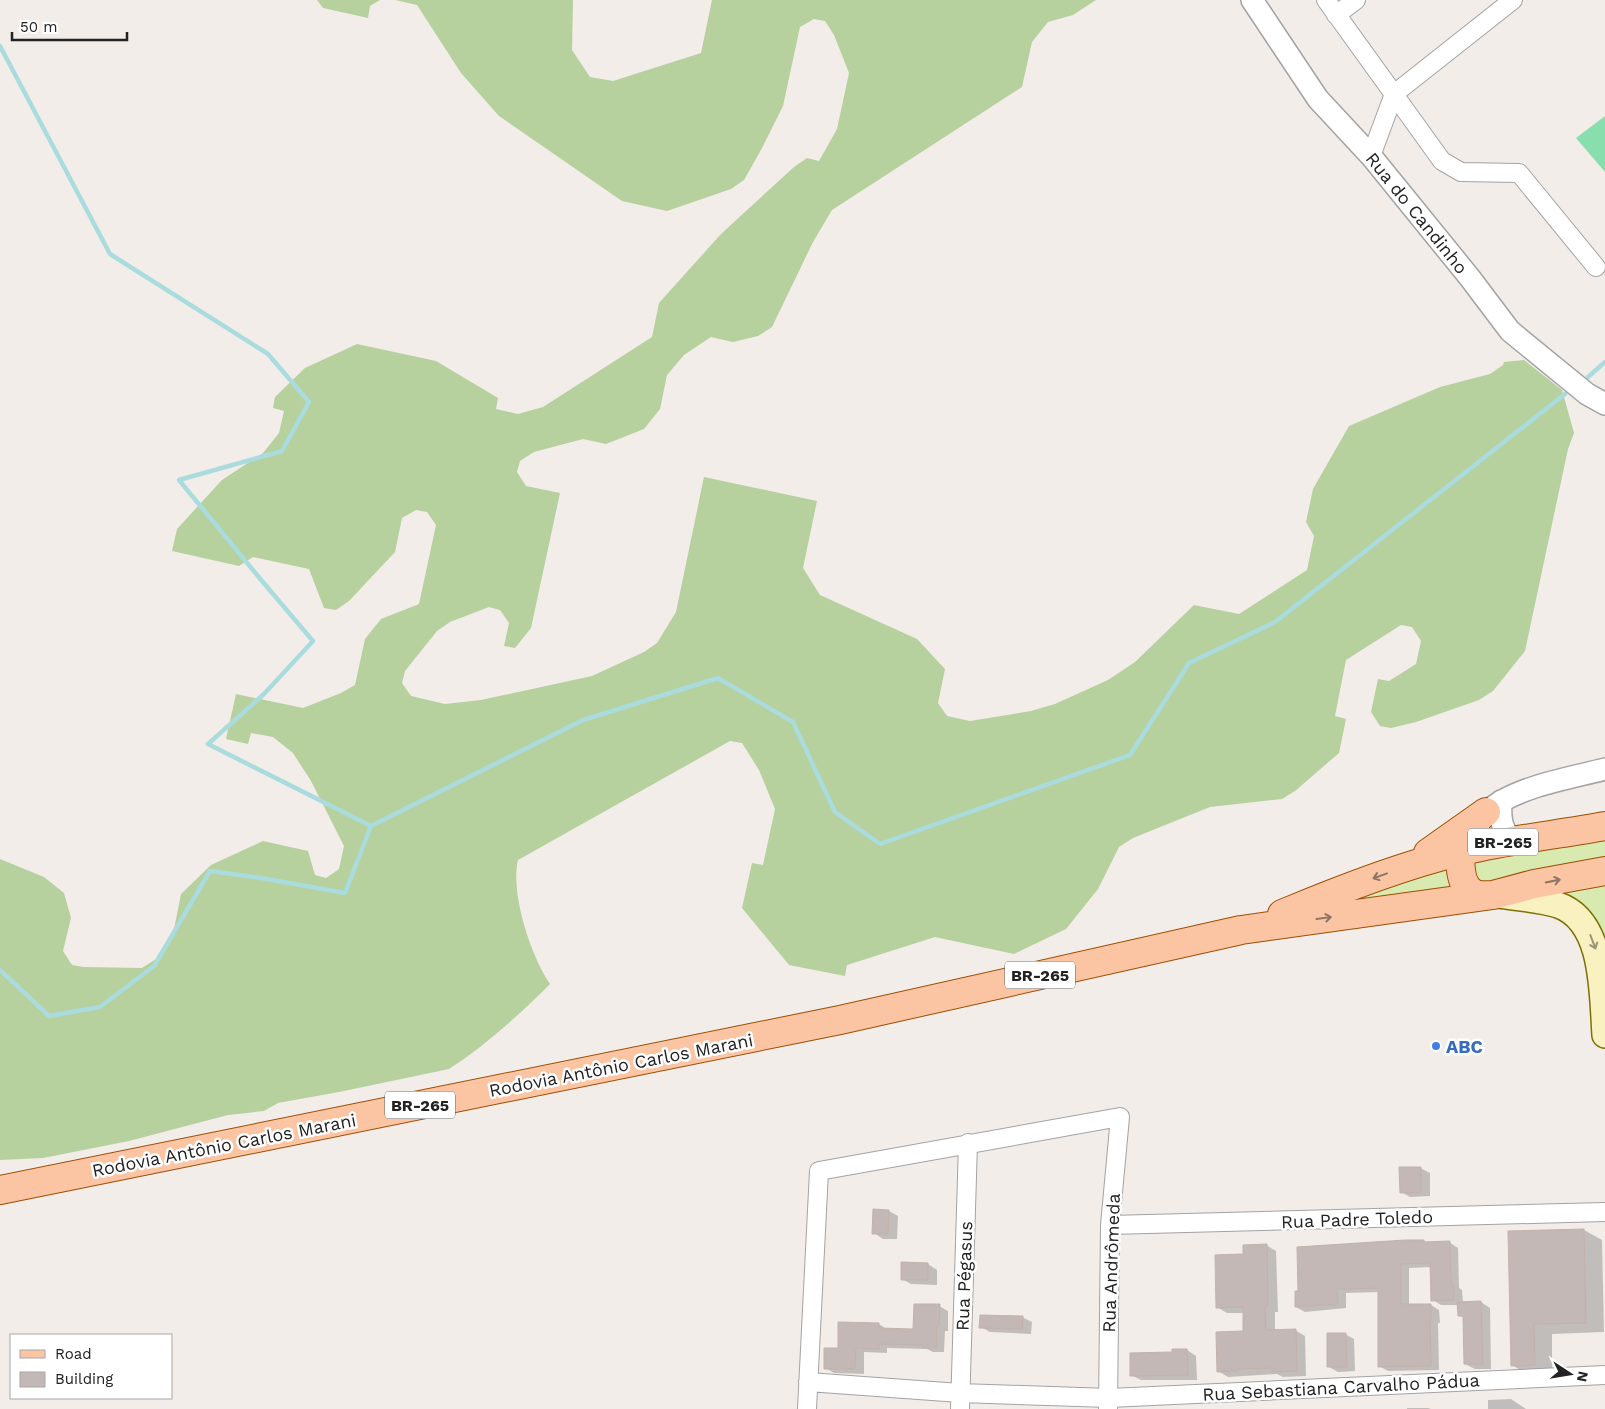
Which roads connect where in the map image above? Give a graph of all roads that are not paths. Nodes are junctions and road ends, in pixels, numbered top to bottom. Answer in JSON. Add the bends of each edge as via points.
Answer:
{"nodes":[{"id":1,"x":1252,"y":0,"type":"edge"},
{"id":2,"x":1326,"y":0,"type":"edge"},
{"id":3,"x":1356,"y":0,"type":"edge"},
{"id":4,"x":1513,"y":0,"type":"edge"},
{"id":5,"x":1336,"y":15,"type":"junction"},
{"id":6,"x":1394,"y":94,"type":"junction"},
{"id":7,"x":1371,"y":156,"type":"junction"},
{"id":8,"x":1596,"y":267,"type":"dead end"},
{"id":9,"x":1605,"y":404,"type":"edge"},
{"id":10,"x":1605,"y":768,"type":"edge"},
{"id":11,"x":1494,"y":807,"type":"junction"},
{"id":12,"x":1605,"y":826,"type":"edge"},
{"id":13,"x":1510,"y":841,"type":"junction"},
{"id":14,"x":1460,"y":851,"type":"junction"},
{"id":15,"x":1412,"y":864,"type":"junction"},
{"id":16,"x":1605,"y":871,"type":"edge"},
{"id":17,"x":1493,"y":895,"type":"junction"},
{"id":18,"x":1241,"y":930,"type":"junction"},
{"id":19,"x":1605,"y":1035,"type":"edge"},
{"id":20,"x":968,"y":1143,"type":"junction"},
{"id":21,"x":0,"y":1190,"type":"edge"},
{"id":22,"x":1605,"y":1212,"type":"edge"},
{"id":23,"x":1110,"y":1225,"type":"junction"},
{"id":24,"x":1605,"y":1375,"type":"edge"},
{"id":25,"x":808,"y":1382,"type":"junction"},
{"id":26,"x":960,"y":1401,"type":"edge"},
{"id":27,"x":1108,"y":1403,"type":"edge"},
{"id":28,"x":807,"y":1409,"type":"edge"}],
"edges":[{"from":1,"to":7,"type":"street","name":"Rua do Candinho","via":[[1318,99]]},
{"from":2,"to":5,"type":"street"},
{"from":3,"to":5,"type":"street"},
{"from":4,"to":6,"type":"street"},
{"from":5,"to":6,"type":"street"},
{"from":6,"to":7,"type":"street"},
{"from":6,"to":8,"type":"street","via":[[1442,162],[1461,172],[1519,173]]},
{"from":7,"to":9,"type":"street","name":"Rua do Candinho","via":[[1510,331],[1586,394]]},
{"from":10,"to":11,"type":"street","via":[[1536,787]]},
{"from":11,"to":13,"type":"street"},
{"from":11,"to":14,"type":"street"},
{"from":11,"to":15,"type":"main road"},
{"from":12,"to":13,"type":"main road","name":"Rodovia Antônio Carlos Marani","number":"BR-265"},
{"from":13,"to":14,"type":"main road","name":"Rodovia Antônio Carlos Marani","number":"BR-265"},
{"from":14,"to":15,"type":"main road","name":"Rodovia Antônio Carlos Marani","number":"BR-265"},
{"from":14,"to":17,"type":"main road","via":[[1466,886],[1475,894]]},
{"from":15,"to":18,"type":"main road","name":"Rodovia Antônio Carlos Marani","number":"BR-265","one_way":true},
{"from":17,"to":16,"type":"main road","name":"Rodovia Antônio Carlos Marani","number":"BR-265","one_way":true},
{"from":18,"to":17,"type":"main road","name":"Rodovia Antônio Carlos Marani","number":"BR-265","one_way":true},
{"from":17,"to":19,"type":"main road","one_way":true,"via":[[1537,900],[1560,906],[1576,916],[1589,933],[1597,955]]},
{"from":18,"to":21,"type":"main road","name":"Rodovia Antônio Carlos Marani","number":"BR-265","via":[[840,1020]]},
{"from":20,"to":23,"type":"street","name":"Rua Andrômeda","via":[[1120,1117]]},
{"from":20,"to":25,"type":"street","via":[[820,1171]]},
{"from":20,"to":26,"type":"street","name":"Rua Pégasus"},
{"from":22,"to":23,"type":"street","name":"Rua Padre Toledo"},
{"from":23,"to":27,"type":"street","name":"Rua Andrômeda"},
{"from":24,"to":27,"type":"street","name":"Rua Sebastiana Carvalho Pádua"},
{"from":25,"to":26,"type":"street","name":"Rua Sebastiana Carvalho Pádua"},
{"from":25,"to":28,"type":"street"},
{"from":26,"to":27,"type":"street","name":"Rua Sebastiana Carvalho Pádua"}]}
